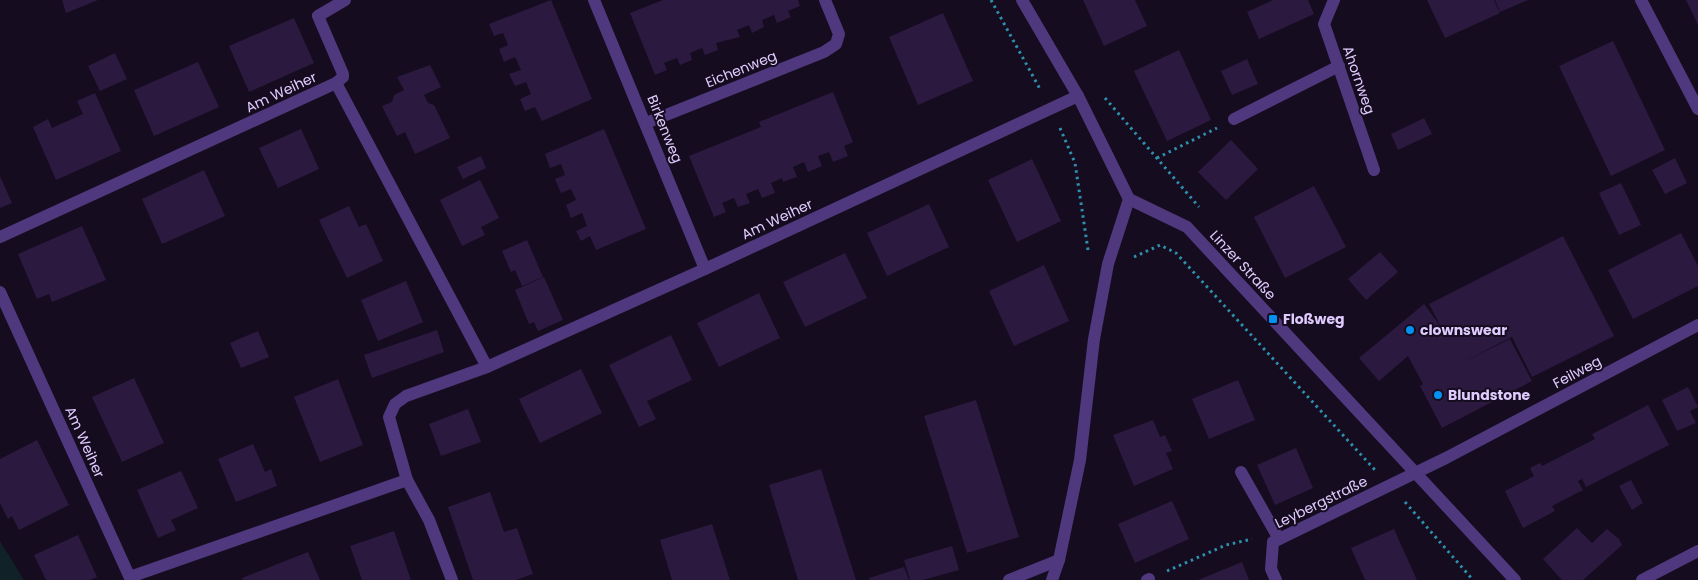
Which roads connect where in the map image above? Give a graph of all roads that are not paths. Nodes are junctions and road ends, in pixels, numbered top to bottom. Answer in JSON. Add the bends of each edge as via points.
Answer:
{"nodes":[{"id":1,"x":345,"y":0,"type":"edge"},
{"id":2,"x":594,"y":0,"type":"edge"},
{"id":3,"x":825,"y":0,"type":"edge"},
{"id":4,"x":1022,"y":0,"type":"edge"},
{"id":5,"x":1334,"y":0,"type":"edge"},
{"id":6,"x":1641,"y":0,"type":"edge"},
{"id":7,"x":1339,"y":66,"type":"junction"},
{"id":8,"x":336,"y":83,"type":"junction"},
{"id":9,"x":1078,"y":96,"type":"junction"},
{"id":10,"x":1698,"y":110,"type":"edge"},
{"id":11,"x":1234,"y":119,"type":"road end"},
{"id":12,"x":646,"y":123,"type":"junction"},
{"id":13,"x":1374,"y":170,"type":"dead end"},
{"id":14,"x":1129,"y":198,"type":"junction"},
{"id":15,"x":0,"y":237,"type":"edge"},
{"id":16,"x":705,"y":269,"type":"junction"},
{"id":17,"x":0,"y":292,"type":"edge"},
{"id":18,"x":1698,"y":325,"type":"edge"},
{"id":19,"x":487,"y":367,"type":"junction"},
{"id":20,"x":1241,"y":472,"type":"dead end"},
{"id":21,"x":1417,"y":473,"type":"junction"},
{"id":22,"x":407,"y":480,"type":"junction"},
{"id":23,"x":1276,"y":541,"type":"junction"},
{"id":24,"x":1698,"y":552,"type":"edge"},
{"id":25,"x":1059,"y":560,"type":"junction"},
{"id":26,"x":130,"y":579,"type":"edge"},
{"id":27,"x":452,"y":580,"type":"edge"},
{"id":28,"x":1009,"y":580,"type":"edge"},
{"id":29,"x":1052,"y":580,"type":"edge"},
{"id":30,"x":1276,"y":580,"type":"edge"},
{"id":31,"x":1515,"y":580,"type":"edge"},
{"id":32,"x":1642,"y":580,"type":"edge"}],
"edges":[{"from":1,"to":8,"type":"street","via":[[318,16],[343,74]]},
{"from":2,"to":12,"type":"street","name":"Birkenweg"},
{"from":3,"to":12,"type":"street","name":"Eichenweg","via":[[839,34],[836,44],[824,52]]},
{"from":4,"to":9,"type":"street"},
{"from":5,"to":7,"type":"street","name":"Ahornweg","via":[[1324,24]]},
{"from":6,"to":10,"type":"street"},
{"from":7,"to":11,"type":"street"},
{"from":7,"to":13,"type":"street","name":"Ahornweg"},
{"from":8,"to":15,"type":"street","name":"Am Weiher"},
{"from":8,"to":19,"type":"street","name":"Am Weiher"},
{"from":9,"to":14,"type":"street"},
{"from":9,"to":16,"type":"street","name":"Am Weiher"},
{"from":12,"to":16,"type":"street","name":"Birkenweg"},
{"from":14,"to":21,"type":"street","name":"Linzer Straße","via":[[1187,227]]},
{"from":14,"to":25,"type":"street","via":[[1108,264],[1094,339],[1080,460]]},
{"from":16,"to":19,"type":"street","name":"Am Weiher"},
{"from":17,"to":26,"type":"street","name":"Am Weiher"},
{"from":18,"to":21,"type":"street","name":"Feilweg"},
{"from":19,"to":22,"type":"street","name":"Am Weiher","via":[[406,396],[395,404],[389,417]]},
{"from":20,"to":23,"type":"street"},
{"from":21,"to":23,"type":"street","name":"Leybergstraße"},
{"from":21,"to":31,"type":"street","name":"Linzer Straße"},
{"from":22,"to":26,"type":"street","name":"Am Weiher"},
{"from":22,"to":27,"type":"street","name":"Am Weiher","via":[[429,520]]},
{"from":23,"to":30,"type":"street","name":"Leybergstraße","via":[[1271,569]]},
{"from":24,"to":32,"type":"street"},
{"from":25,"to":28,"type":"street"},
{"from":25,"to":29,"type":"street"}]}
